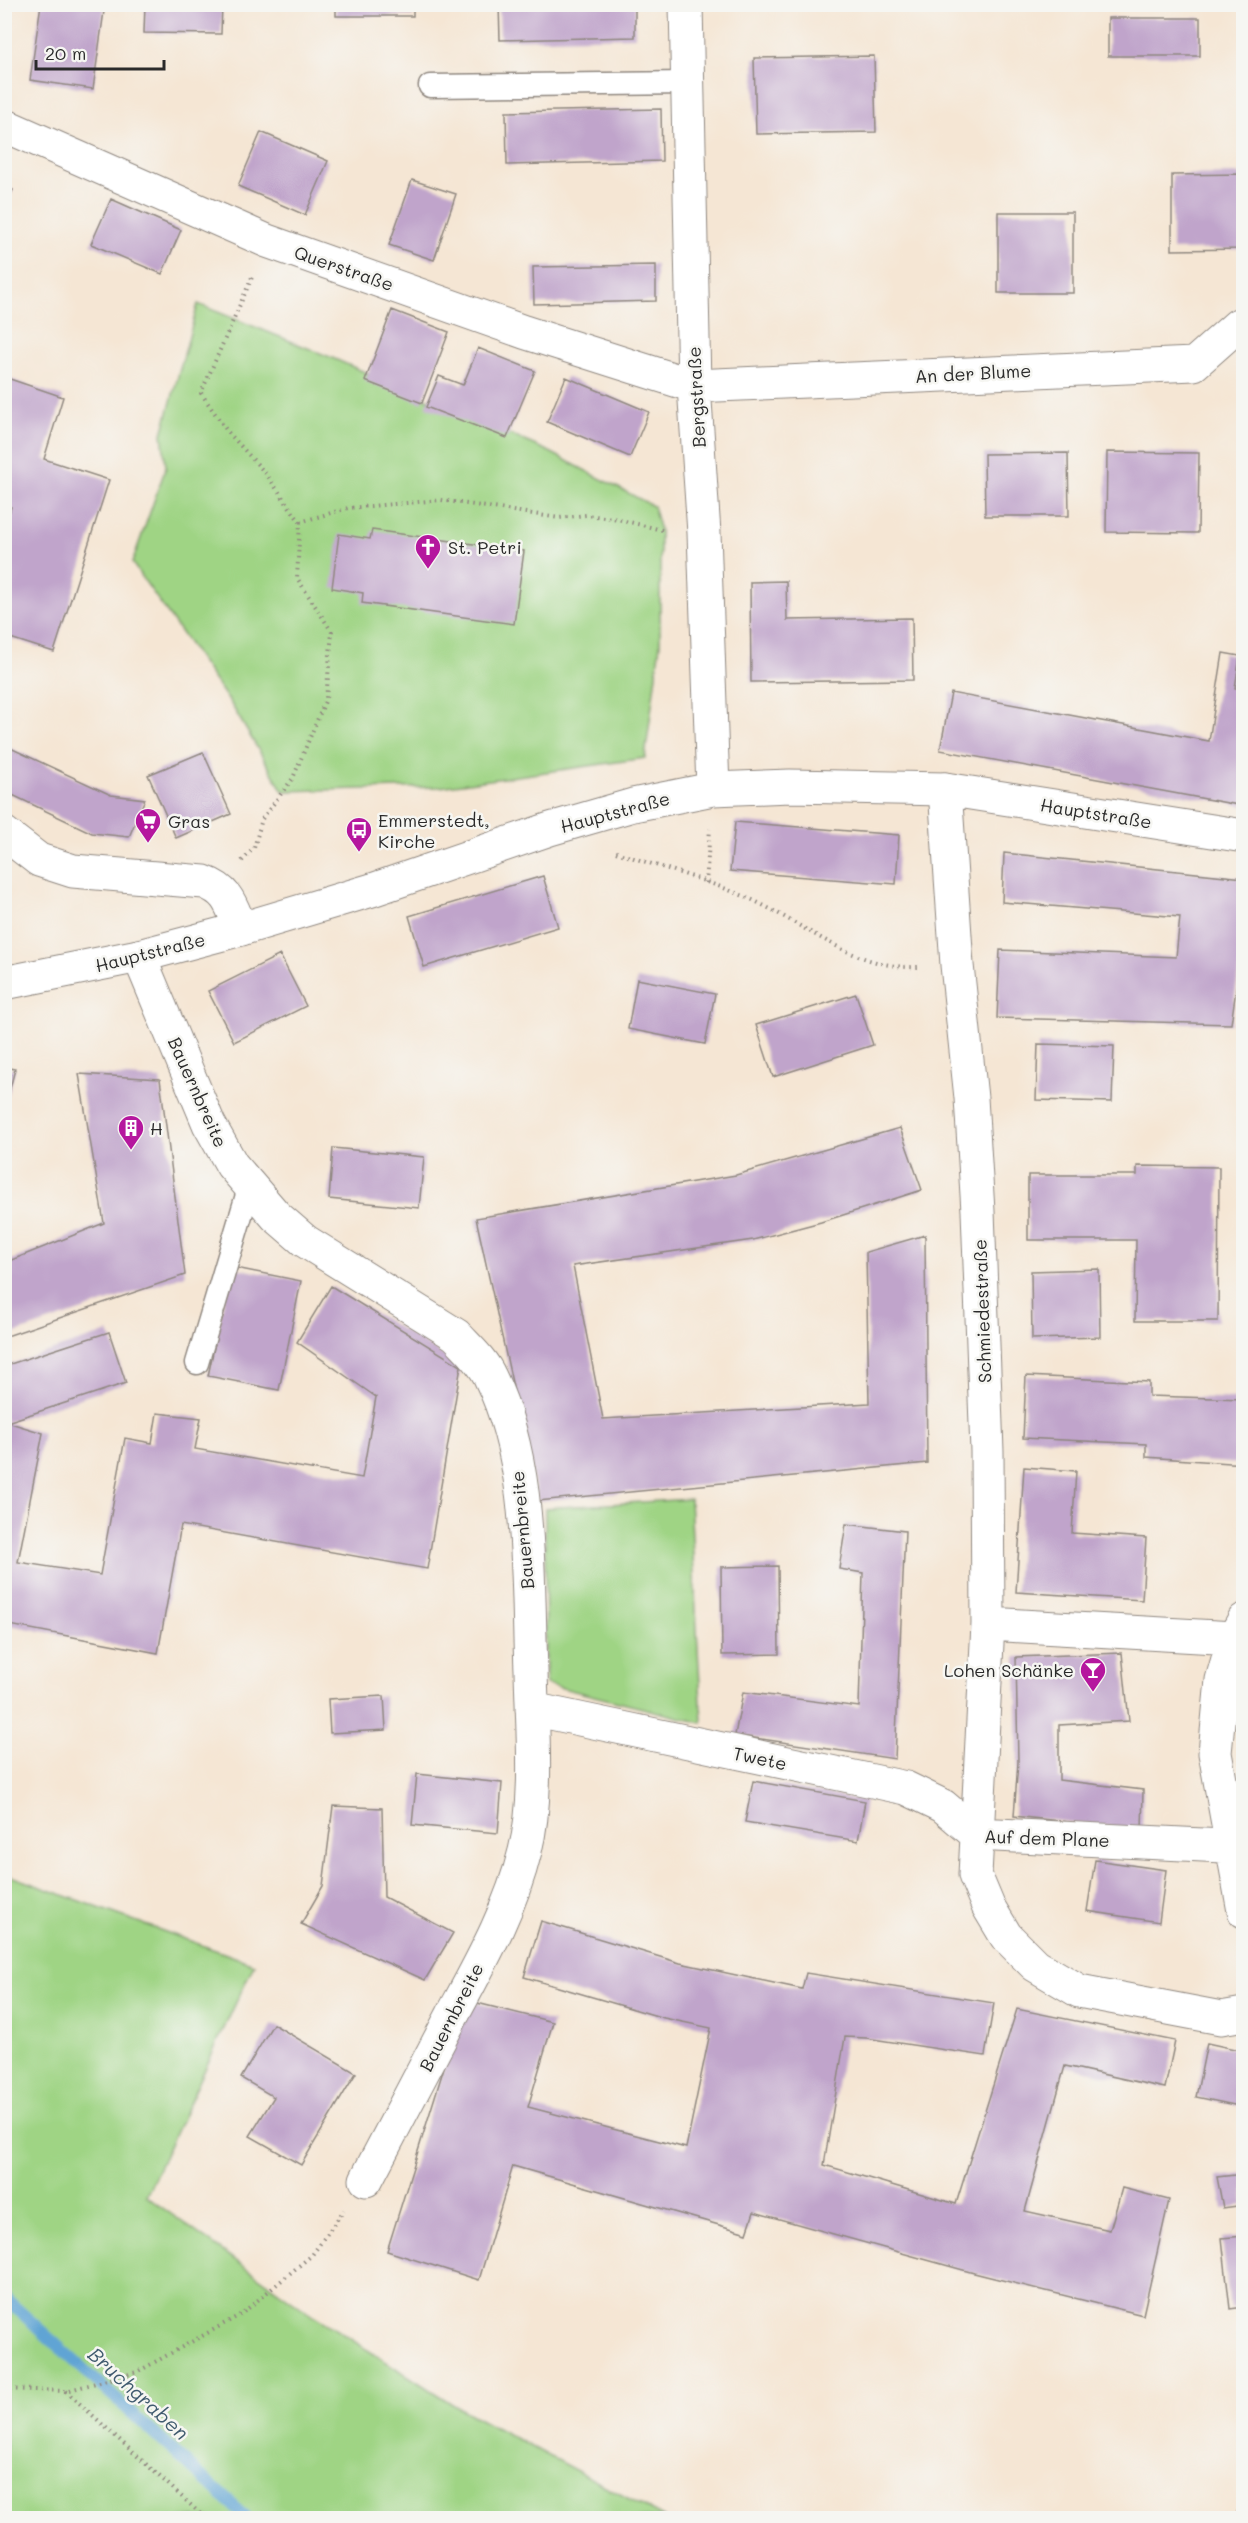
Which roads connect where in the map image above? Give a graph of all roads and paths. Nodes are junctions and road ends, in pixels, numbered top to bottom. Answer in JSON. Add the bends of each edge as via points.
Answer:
{"nodes":[{"id":1,"x":686,"y":4,"type":"edge"},
{"id":2,"x":688,"y":83,"type":"junction"},
{"id":3,"x":430,"y":86,"type":"dead end"},
{"id":4,"x":4,"y":125,"type":"edge"},
{"id":5,"x":267,"y":241,"type":"junction"},
{"id":6,"x":1238,"y":325,"type":"dead end"},
{"id":7,"x":694,"y":386,"type":"junction"},
{"id":8,"x":300,"y":522,"type":"junction"},
{"id":9,"x":704,"y":533,"type":"junction"},
{"id":10,"x":713,"y":789,"type":"junction"},
{"id":11,"x":945,"y":789,"type":"junction"},
{"id":12,"x":4,"y":833,"type":"edge"},
{"id":13,"x":1244,"y":836,"type":"edge"},
{"id":14,"x":606,"y":848,"type":"dead end"},
{"id":15,"x":706,"y":883,"type":"junction"},
{"id":16,"x":218,"y":887,"type":"junction"},
{"id":17,"x":241,"y":928,"type":"junction"},
{"id":18,"x":139,"y":956,"type":"junction"},
{"id":19,"x":957,"y":965,"type":"junction"},
{"id":20,"x":4,"y":982,"type":"edge"},
{"id":21,"x":250,"y":1185,"type":"junction"},
{"id":22,"x":197,"y":1363,"type":"dead end"},
{"id":23,"x":988,"y":1624,"type":"junction"},
{"id":24,"x":1239,"y":1629,"type":"edge"},
{"id":25,"x":532,"y":1709,"type":"junction"},
{"id":26,"x":976,"y":1834,"type":"junction"},
{"id":27,"x":1238,"y":1847,"type":"edge"},
{"id":28,"x":1244,"y":1911,"type":"edge"},
{"id":29,"x":1244,"y":2013,"type":"edge"},
{"id":30,"x":366,"y":2180,"type":"joint"},
{"id":31,"x":4,"y":2389,"type":"edge"},
{"id":32,"x":66,"y":2391,"type":"junction"},
{"id":33,"x":205,"y":2518,"type":"edge"}],
"edges":[{"from":1,"to":2,"type":"street","name":"Bergstraße"},
{"from":2,"to":3,"type":"lane"},
{"from":2,"to":7,"type":"street","name":"Bergstraße"},
{"from":4,"to":5,"type":"street","name":"Querstraße"},
{"from":5,"to":7,"type":"street","name":"Querstraße","via":[[524,332]]},
{"from":5,"to":8,"type":"path","via":[[201,393]]},
{"from":6,"to":7,"type":"street","name":"An der Blume","via":[[1194,363]]},
{"from":7,"to":9,"type":"street","name":"Bergstraße"},
{"from":8,"to":9,"type":"path","via":[[348,508],[441,500],[559,518],[613,518],[660,531]]},
{"from":8,"to":16,"type":"path","via":[[297,579],[332,632],[327,699],[294,778],[262,819],[254,848]]},
{"from":9,"to":10,"type":"street","name":"Bergstraße"},
{"from":10,"to":11,"type":"street","name":"Hauptstraße"},
{"from":10,"to":15,"type":"path"},
{"from":10,"to":17,"type":"street","name":"Hauptstraße","via":[[633,805],[550,829],[372,890]]},
{"from":11,"to":13,"type":"street","name":"Hauptstraße"},
{"from":11,"to":19,"type":"street","name":"Schmiedestraße"},
{"from":12,"to":16,"type":"street","via":[[39,860],[73,871],[204,882]]},
{"from":14,"to":15,"type":"path"},
{"from":15,"to":19,"type":"path","via":[[746,897],[862,958],[903,968]]},
{"from":16,"to":17,"type":"street","via":[[227,895]]},
{"from":17,"to":18,"type":"street","name":"Hauptstraße"},
{"from":18,"to":20,"type":"street","name":"Hauptstraße"},
{"from":18,"to":21,"type":"street","name":"Bauernbreite","via":[[209,1124],[232,1165]]},
{"from":19,"to":23,"type":"street","name":"Schmiedestraße","via":[[978,1211],[987,1451]]},
{"from":21,"to":22,"type":"lane"},
{"from":21,"to":25,"type":"street","name":"Bauernbreite","via":[[276,1216],[305,1241],[456,1335],[490,1375],[502,1405],[523,1496]]},
{"from":23,"to":24,"type":"street"},
{"from":23,"to":26,"type":"street","name":"Schmiedestraße"},
{"from":24,"to":27,"type":"street","via":[[1222,1680],[1215,1753]]},
{"from":25,"to":26,"type":"street","name":"Twete","via":[[906,1788],[943,1806]]},
{"from":25,"to":30,"type":"street","name":"Bauernbreite","via":[[531,1801],[525,1850],[507,1904]]},
{"from":26,"to":27,"type":"street","name":"Auf dem Plane"},
{"from":26,"to":29,"type":"street","name":"Auf dem Plane","via":[[975,1875],[988,1906],[1006,1936],[1035,1965],[1079,1991],[1221,2018]]},
{"from":27,"to":28,"type":"street"},
{"from":30,"to":32,"type":"path","via":[[312,2255],[240,2315],[137,2372]]},
{"from":31,"to":32,"type":"path"},
{"from":32,"to":33,"type":"path"}]}
